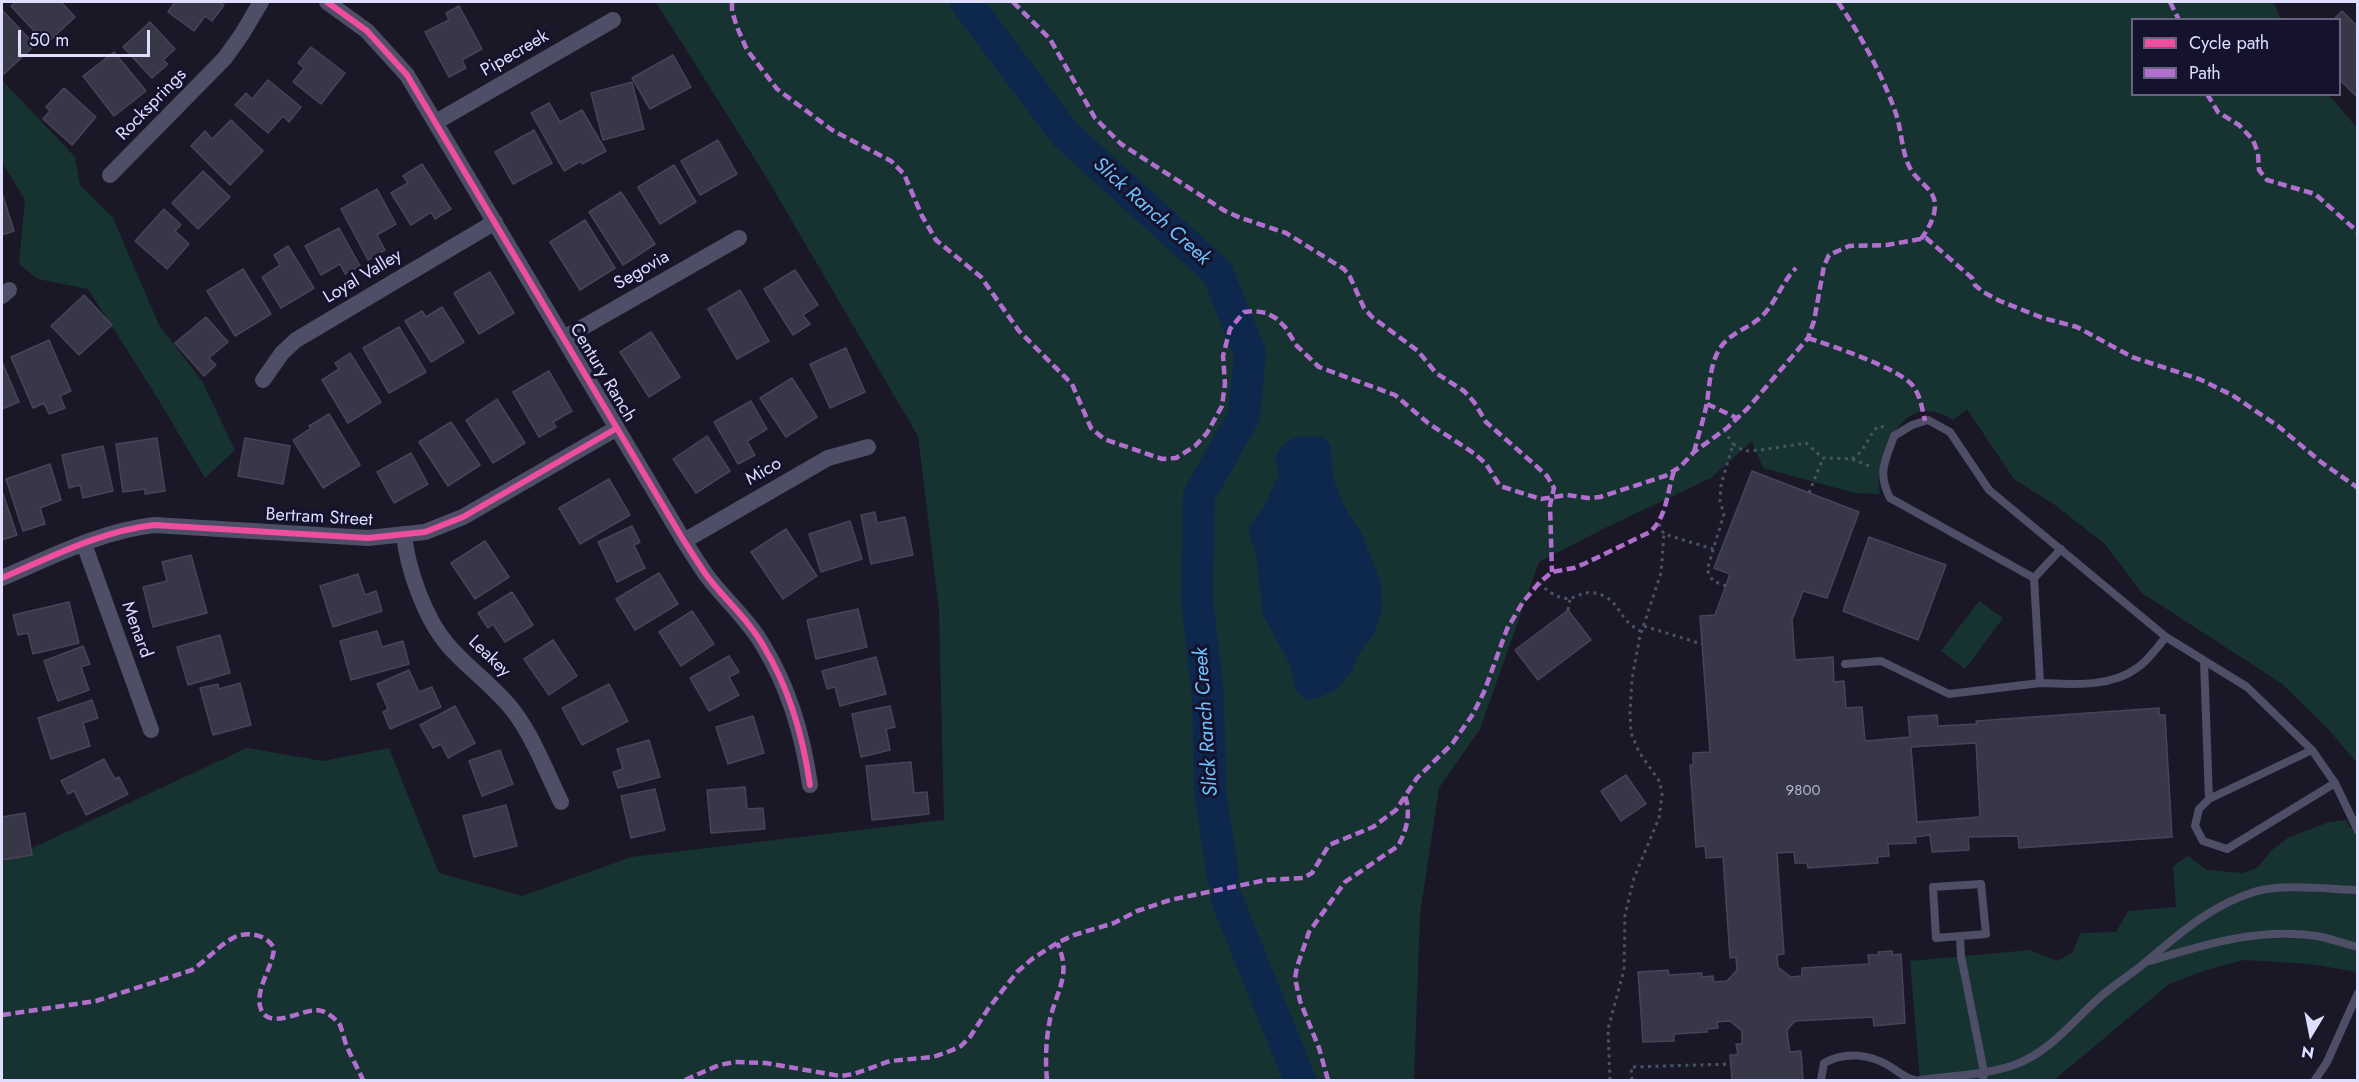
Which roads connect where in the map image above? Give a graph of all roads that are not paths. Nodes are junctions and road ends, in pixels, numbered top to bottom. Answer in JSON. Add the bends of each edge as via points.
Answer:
{"nodes":[{"id":1,"x":261,"y":2,"type":"edge"},
{"id":2,"x":327,"y":2,"type":"edge"},
{"id":3,"x":613,"y":20,"type":"dead end"},
{"id":4,"x":436,"y":122,"type":"junction"},
{"id":5,"x":110,"y":175,"type":"dead end"},
{"id":6,"x":495,"y":222,"type":"junction"},
{"id":7,"x":739,"y":238,"type":"dead end"},
{"id":8,"x":564,"y":338,"type":"junction"},
{"id":9,"x":263,"y":380,"type":"dead end"},
{"id":10,"x":617,"y":429,"type":"junction"},
{"id":11,"x":868,"y":447,"type":"dead end"},
{"id":12,"x":404,"y":534,"type":"junction"},
{"id":13,"x":684,"y":541,"type":"junction"},
{"id":14,"x":84,"y":544,"type":"junction"},
{"id":15,"x":2061,"y":549,"type":"junction"},
{"id":16,"x":2,"y":578,"type":"edge"},
{"id":17,"x":2034,"y":578,"type":"junction"},
{"id":18,"x":2166,"y":637,"type":"junction"},
{"id":19,"x":2204,"y":661,"type":"junction"},
{"id":20,"x":1845,"y":664,"type":"dead end"},
{"id":21,"x":2040,"y":683,"type":"junction"},
{"id":22,"x":151,"y":730,"type":"dead end"},
{"id":23,"x":2312,"y":750,"type":"junction"},
{"id":24,"x":2335,"y":783,"type":"junction"},
{"id":25,"x":810,"y":785,"type":"dead end"},
{"id":26,"x":2209,"y":799,"type":"junction"},
{"id":27,"x":561,"y":802,"type":"dead end"},
{"id":28,"x":2358,"y":831,"type":"edge"},
{"id":29,"x":2358,"y":890,"type":"edge"},
{"id":30,"x":1960,"y":936,"type":"junction"},
{"id":31,"x":2358,"y":947,"type":"edge"},
{"id":32,"x":2146,"y":962,"type":"junction"},
{"id":33,"x":2358,"y":993,"type":"edge"},
{"id":34,"x":1984,"y":1076,"type":"edge"},
{"id":35,"x":1821,"y":1080,"type":"edge"},
{"id":36,"x":1915,"y":1080,"type":"edge"},
{"id":37,"x":1920,"y":1080,"type":"edge"},
{"id":38,"x":2315,"y":1080,"type":"edge"}],
"edges":[{"from":1,"to":5,"type":"street","name":"Rocksprings","via":[[225,58]]},
{"from":2,"to":4,"type":"street","name":"Century Ranch","via":[[360,25],[388,52]]},
{"from":3,"to":4,"type":"street","name":"Pipecreek"},
{"from":4,"to":6,"type":"street","name":"Century Ranch"},
{"from":6,"to":8,"type":"street","name":"Century Ranch"},
{"from":6,"to":9,"type":"street","name":"Loyal Valley","via":[[296,340]]},
{"from":7,"to":8,"type":"street","name":"Segovia"},
{"from":8,"to":10,"type":"street","name":"Century Ranch"},
{"from":10,"to":12,"type":"street","name":"Bertram Street","via":[[463,517],[425,532]]},
{"from":10,"to":13,"type":"street","name":"Century Ranch"},
{"from":11,"to":13,"type":"street","name":"Mico","via":[[828,458]]},
{"from":12,"to":14,"type":"street","name":"Bertram Street","via":[[368,538],[154,525],[129,528]]},
{"from":12,"to":27,"type":"street","name":"Leakey","via":[[409,563],[440,633],[516,714]]},
{"from":13,"to":25,"type":"street","name":"Century Ranch","via":[[764,646],[795,715]]},
{"from":14,"to":16,"type":"street","name":"Bertram Street"},
{"from":14,"to":22,"type":"street","name":"Menard"},
{"from":15,"to":17,"type":"lane"},
{"from":15,"to":17,"type":"lane","via":[[1989,490],[1950,432],[1928,420],[1894,436],[1882,470],[1890,498]]},
{"from":15,"to":18,"type":"lane"},
{"from":17,"to":21,"type":"lane"},
{"from":18,"to":19,"type":"lane"},
{"from":18,"to":21,"type":"lane","via":[[2138,668],[2121,677],[2084,685]]},
{"from":19,"to":23,"type":"lane","via":[[2247,687]]},
{"from":19,"to":26,"type":"lane"},
{"from":20,"to":21,"type":"lane","via":[[1881,661],[1949,694]]},
{"from":23,"to":24,"type":"lane"},
{"from":23,"to":26,"type":"lane"},
{"from":24,"to":26,"type":"lane","via":[[2227,849],[2204,841],[2195,826],[2199,809]]},
{"from":24,"to":28,"type":"lane"},
{"from":29,"to":32,"type":"lane","via":[[2259,891],[2221,904],[2179,932]]},
{"from":30,"to":30,"type":"lane","via":[[1986,934],[1981,884],[1933,887],[1936,938]]},
{"from":30,"to":34,"type":"lane"},
{"from":31,"to":32,"type":"lane","via":[[2321,937],[2250,935]]},
{"from":32,"to":34,"type":"lane","via":[[2035,1055]]},
{"from":33,"to":38,"type":"lane"},
{"from":34,"to":37,"type":"lane"},
{"from":35,"to":36,"type":"lane","via":[[1824,1063],[1834,1057],[1860,1055]]}]}
